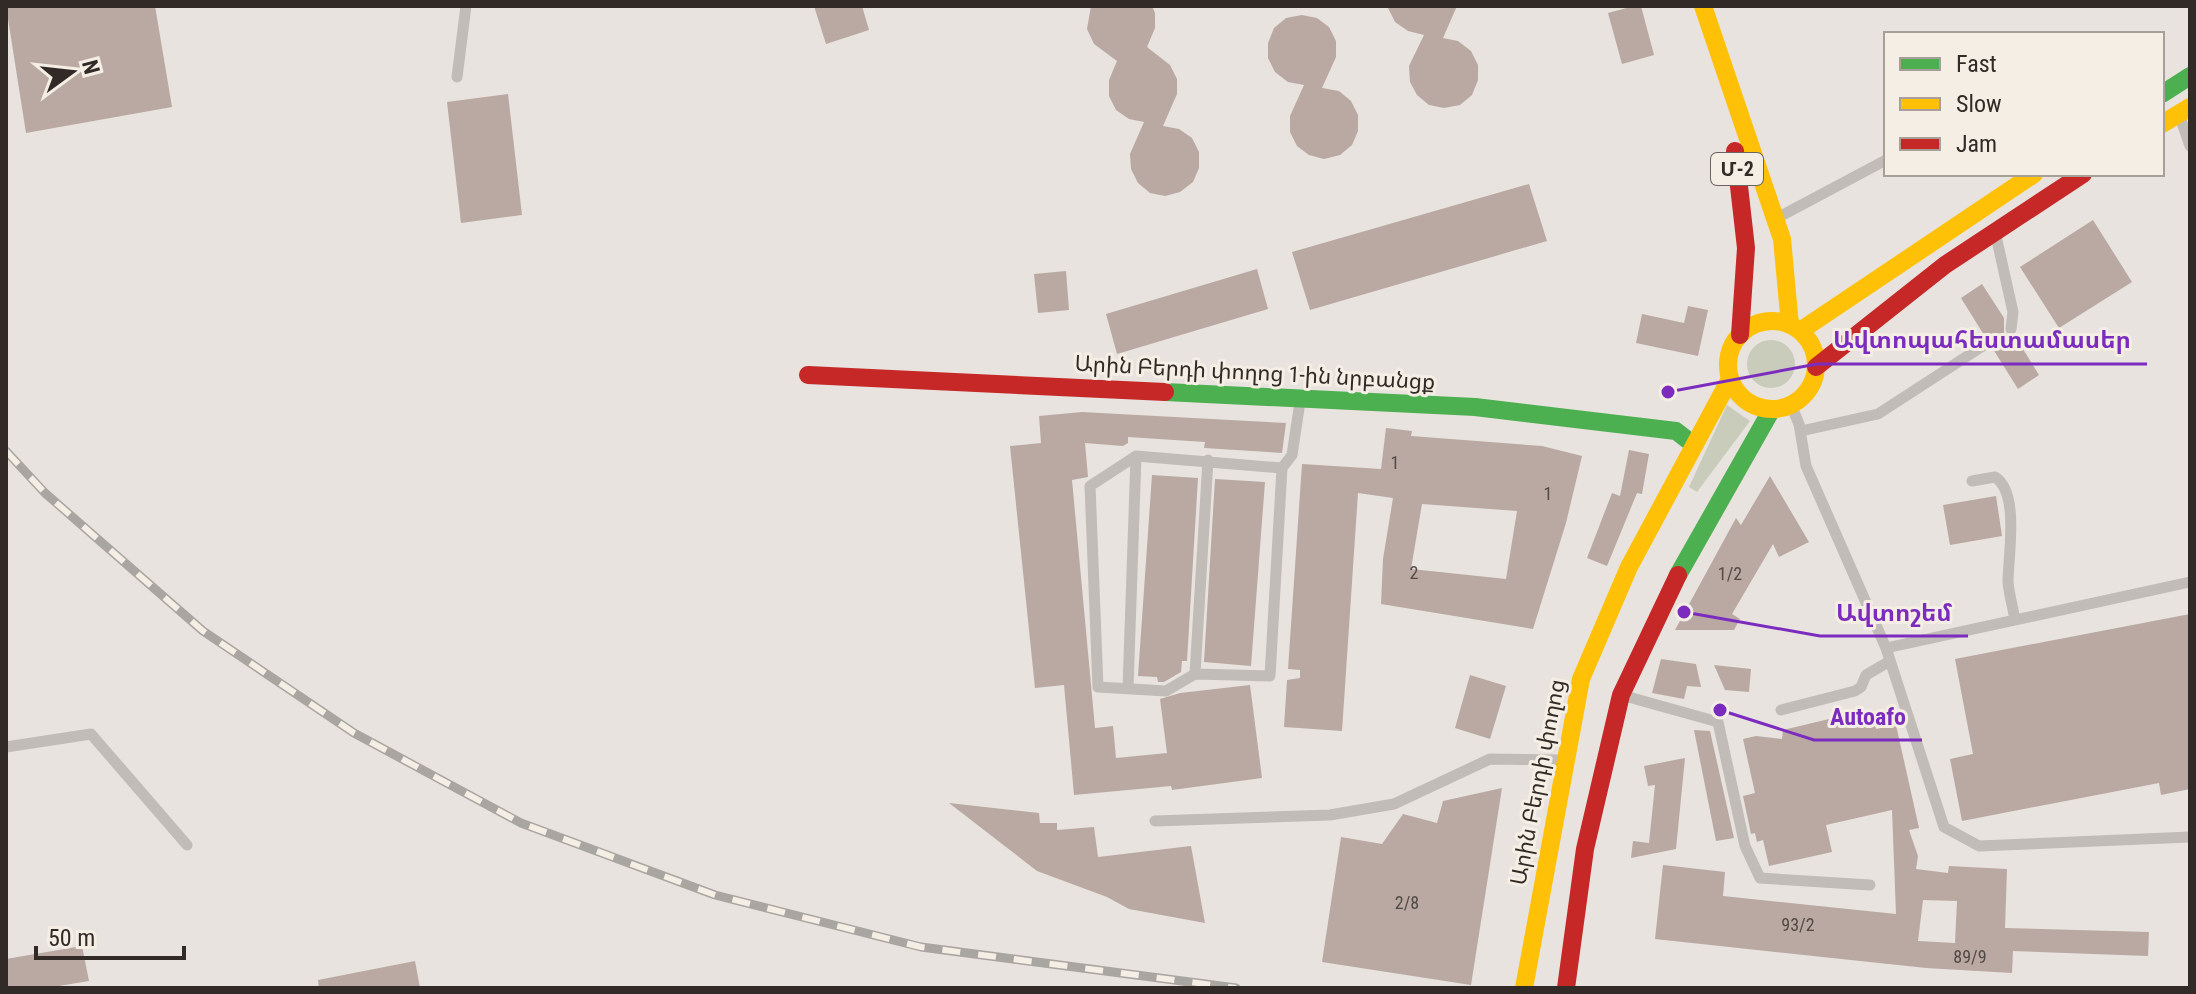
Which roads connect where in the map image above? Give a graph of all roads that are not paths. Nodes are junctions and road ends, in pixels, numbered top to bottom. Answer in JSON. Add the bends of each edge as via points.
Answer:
{"nodes":[{"id":1,"x":466,"y":6,"type":"edge"},
{"id":2,"x":1703,"y":6,"type":"edge"},
{"id":3,"x":2190,"y":76,"type":"edge"},
{"id":4,"x":457,"y":77,"type":"dead end"},
{"id":5,"x":1728,"y":90,"type":"junction"},
{"id":6,"x":2164,"y":93,"type":"edge"},
{"id":7,"x":2184,"y":110,"type":"edge"},
{"id":8,"x":2164,"y":123,"type":"edge"},
{"id":9,"x":2190,"y":146,"type":"edge"},
{"id":10,"x":1884,"y":161,"type":"edge"},
{"id":11,"x":2031,"y":176,"type":"edge"},
{"id":12,"x":2080,"y":176,"type":"edge"},
{"id":13,"x":1774,"y":219,"type":"junction"},
{"id":14,"x":1994,"y":230,"type":"junction"},
{"id":15,"x":1795,"y":328,"type":"junction"},
{"id":16,"x":2011,"y":329,"type":"dead end"},
{"id":17,"x":1740,"y":335,"type":"junction"},
{"id":18,"x":1989,"y":342,"type":"dead end"},
{"id":19,"x":1816,"y":367,"type":"junction"},
{"id":20,"x":808,"y":375,"type":"dead end"},
{"id":21,"x":1730,"y":379,"type":"junction"},
{"id":22,"x":1300,"y":398,"type":"junction"},
{"id":23,"x":1791,"y":405,"type":"junction"},
{"id":24,"x":1772,"y":409,"type":"junction"},
{"id":25,"x":1801,"y":431,"type":"junction"},
{"id":26,"x":1694,"y":445,"type":"junction"},
{"id":27,"x":1136,"y":456,"type":"junction"},
{"id":28,"x":1208,"y":460,"type":"junction"},
{"id":29,"x":1282,"y":468,"type":"junction"},
{"id":30,"x":1972,"y":481,"type":"dead end"},
{"id":31,"x":2190,"y":582,"type":"edge"},
{"id":32,"x":2015,"y":620,"type":"junction"},
{"id":33,"x":1886,"y":648,"type":"junction"},
{"id":34,"x":1890,"y":661,"type":"junction"},
{"id":35,"x":1195,"y":674,"type":"junction"},
{"id":36,"x":1128,"y":688,"type":"junction"},
{"id":37,"x":1621,"y":695,"type":"junction"},
{"id":38,"x":1781,"y":710,"type":"dead end"},
{"id":39,"x":6,"y":747,"type":"edge"},
{"id":40,"x":1566,"y":761,"type":"junction"},
{"id":41,"x":1155,"y":821,"type":"dead end"},
{"id":42,"x":2190,"y":837,"type":"edge"},
{"id":43,"x":187,"y":845,"type":"dead end"},
{"id":44,"x":1870,"y":885,"type":"dead end"},
{"id":45,"x":1524,"y":988,"type":"edge"},
{"id":46,"x":1566,"y":988,"type":"edge"}],
"edges":[{"from":1,"to":4,"type":"lane"},
{"from":2,"to":5,"type":"main road","number":"Մ-2"},
{"from":3,"to":6,"type":"main road"},
{"from":5,"to":13,"type":"main road","number":"Մ-2"},
{"from":5,"to":17,"type":"main road","number":"Մ-2","via":[[1746,248]]},
{"from":7,"to":8,"type":"main road"},
{"from":7,"to":9,"type":"lane"},
{"from":10,"to":13,"type":"lane"},
{"from":11,"to":15,"type":"main road"},
{"from":12,"to":14,"type":"main road"},
{"from":13,"to":15,"type":"main road","number":"Մ-2","via":[[1782,239]]},
{"from":14,"to":16,"type":"lane","via":[[2013,312]]},
{"from":14,"to":19,"type":"main road","via":[[1878,313]]},
{"from":15,"to":17,"type":"main road","via":[[1763,322]]},
{"from":15,"to":19,"type":"main road","number":"Մ-2","via":[[1812,347]]},
{"from":17,"to":21,"type":"main road","number":"Մ-2","via":[[1729,354]]},
{"from":18,"to":25,"type":"lane","via":[[1878,414]]},
{"from":19,"to":23,"type":"main road","via":[[1807,392]]},
{"from":20,"to":22,"type":"main road","name":"Արին Բերդի փողոց 1-ին նրբանցք"},
{"from":21,"to":24,"type":"main road","via":[[1748,402]]},
{"from":21,"to":26,"type":"main road","name":"Արին Բերդի փողոց"},
{"from":22,"to":26,"type":"main road","name":"Արին Բերդի փողոց 1-ին նրբանցք","via":[[1491,408],[1676,431]]},
{"from":22,"to":29,"type":"lane","via":[[1292,455]]},
{"from":23,"to":24,"type":"main road"},
{"from":23,"to":25,"type":"lane"},
{"from":24,"to":37,"type":"main road","via":[[1691,547]]},
{"from":25,"to":33,"type":"lane","via":[[1806,466]]},
{"from":26,"to":40,"type":"main road","name":"Արին Բերդի փողոց","via":[[1629,567],[1581,679]]},
{"from":27,"to":28,"type":"lane"},
{"from":27,"to":36,"type":"lane"},
{"from":27,"to":36,"type":"lane","via":[[1090,486],[1098,687]]},
{"from":28,"to":29,"type":"lane"},
{"from":28,"to":35,"type":"lane"},
{"from":29,"to":35,"type":"lane","via":[[1270,676]]},
{"from":30,"to":32,"type":"lane","via":[[1995,477],[2005,488],[2008,582]]},
{"from":31,"to":32,"type":"lane"},
{"from":32,"to":33,"type":"lane"},
{"from":33,"to":34,"type":"lane"},
{"from":34,"to":38,"type":"lane","via":[[1866,675],[1855,691]]},
{"from":34,"to":42,"type":"lane","via":[[1944,827],[1979,846]]},
{"from":35,"to":36,"type":"lane","via":[[1166,691]]},
{"from":37,"to":44,"type":"lane","via":[[1718,722],[1745,846],[1760,878]]},
{"from":37,"to":46,"type":"main road","via":[[1585,849]]},
{"from":39,"to":43,"type":"lane","via":[[91,734]]},
{"from":40,"to":41,"type":"lane","via":[[1490,759],[1394,804],[1330,815]]},
{"from":40,"to":45,"type":"main road","name":"Արին Բերդի փողոց"}]}
